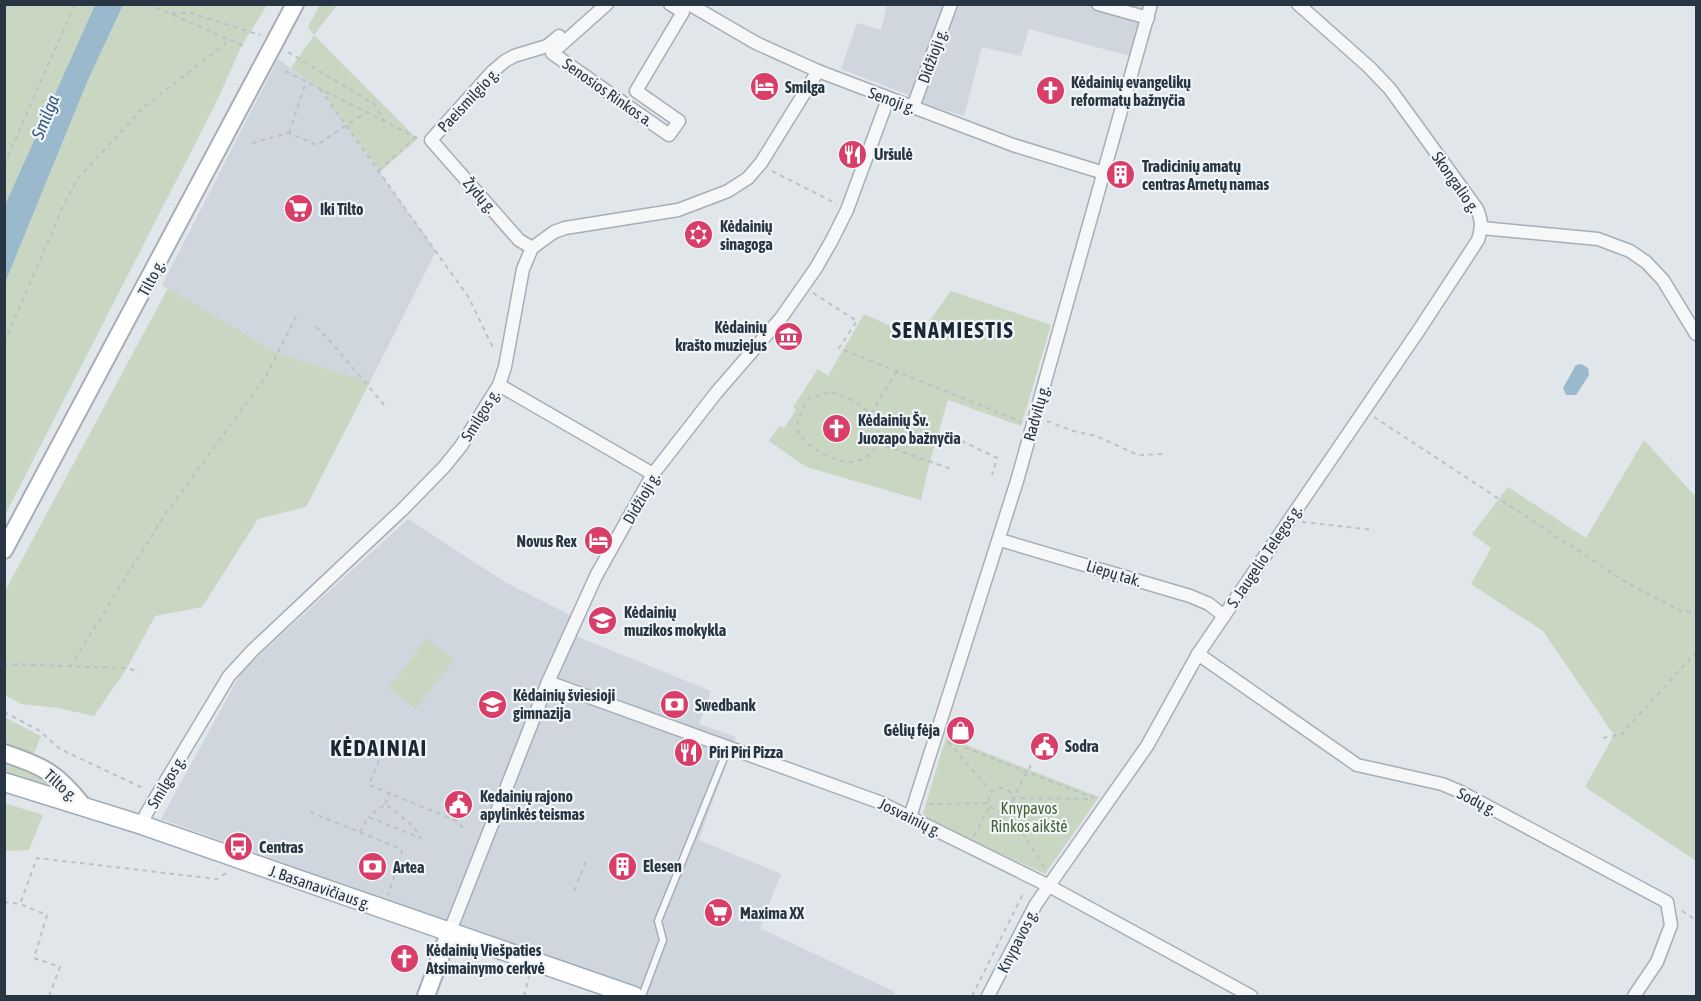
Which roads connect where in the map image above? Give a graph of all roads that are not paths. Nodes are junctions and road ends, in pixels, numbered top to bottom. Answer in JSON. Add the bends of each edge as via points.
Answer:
{"nodes":[{"id":1,"x":295,"y":4,"type":"edge"},
{"id":2,"x":595,"y":4,"type":"edge"},
{"id":3,"x":607,"y":4,"type":"edge"},
{"id":4,"x":670,"y":4,"type":"edge"},
{"id":5,"x":689,"y":4,"type":"edge"},
{"id":6,"x":951,"y":4,"type":"edge"},
{"id":7,"x":1098,"y":4,"type":"edge"},
{"id":8,"x":1151,"y":4,"type":"edge"},
{"id":9,"x":1298,"y":4,"type":"edge"},
{"id":10,"x":704,"y":8,"type":"edge"},
{"id":11,"x":1148,"y":18,"type":"junction"},
{"id":12,"x":818,"y":71,"type":"junction"},
{"id":13,"x":888,"y":99,"type":"junction"},
{"id":14,"x":914,"y":107,"type":"junction"},
{"id":15,"x":431,"y":140,"type":"joint"},
{"id":16,"x":1104,"y":173,"type":"junction"},
{"id":17,"x":1482,"y":228,"type":"junction"},
{"id":18,"x":532,"y":248,"type":"junction"},
{"id":19,"x":1696,"y":334,"type":"edge"},
{"id":20,"x":499,"y":385,"type":"junction"},
{"id":21,"x":653,"y":474,"type":"junction"},
{"id":22,"x":1000,"y":540,"type":"junction"},
{"id":23,"x":4,"y":550,"type":"edge"},
{"id":24,"x":1224,"y":616,"type":"junction"},
{"id":25,"x":1198,"y":654,"type":"junction"},
{"id":26,"x":548,"y":682,"type":"junction"},
{"id":27,"x":728,"y":747,"type":"junction"},
{"id":28,"x":4,"y":753,"type":"edge"},
{"id":29,"x":4,"y":782,"type":"edge"},
{"id":30,"x":82,"y":806,"type":"junction"},
{"id":31,"x":910,"y":817,"type":"junction"},
{"id":32,"x":142,"y":825,"type":"junction"},
{"id":33,"x":1051,"y":884,"type":"junction"},
{"id":34,"x":450,"y":931,"type":"junction"},
{"id":35,"x":426,"y":996,"type":"edge"},
{"id":36,"x":634,"y":996,"type":"edge"},
{"id":37,"x":642,"y":996,"type":"edge"},
{"id":38,"x":988,"y":996,"type":"edge"},
{"id":39,"x":1251,"y":996,"type":"edge"},
{"id":40,"x":1634,"y":996,"type":"edge"}],
"edges":[{"from":1,"to":23,"type":"main road","name":"Tilto g."},
{"from":2,"to":15,"type":"street","name":"Paeismilgio g.","via":[[548,46],[505,61]]},
{"from":3,"to":4,"type":"street","name":"Senosios Rinkos a.","via":[[552,53],[669,135],[679,121],[636,91],[683,12]]},
{"from":5,"to":10,"type":"street","name":"Senoji g."},
{"from":6,"to":14,"type":"street","name":"Didžioji g."},
{"from":7,"to":11,"type":"street"},
{"from":8,"to":11,"type":"street","name":"Radvilų g."},
{"from":9,"to":17,"type":"street","name":"Skongalio g.","via":[[1390,88],[1477,209]]},
{"from":10,"to":12,"type":"street","name":"Senoji g.","via":[[756,43]]},
{"from":11,"to":16,"type":"street","name":"Radvilų g."},
{"from":12,"to":13,"type":"street","name":"Senoji g."},
{"from":12,"to":18,"type":"street","via":[[761,164],[748,178],[678,210],[565,228]]},
{"from":13,"to":14,"type":"street","name":"Senoji g."},
{"from":13,"to":21,"type":"street","name":"Didžioji g.","via":[[847,210],[804,287]]},
{"from":14,"to":16,"type":"street","name":"Senoji g.","via":[[1013,145]]},
{"from":15,"to":18,"type":"street","name":"Žydų g.","via":[[519,240]]},
{"from":16,"to":22,"type":"street","name":"Radvilų g."},
{"from":17,"to":19,"type":"street","name":"Skongalio g.","via":[[1598,239],[1630,251],[1663,280]]},
{"from":17,"to":24,"type":"street","name":"S. Jaugelio Telegos g.","via":[[1478,240]]},
{"from":18,"to":20,"type":"street","name":"Smilgos g.","via":[[523,269]]},
{"from":20,"to":21,"type":"street"},
{"from":20,"to":32,"type":"street","name":"Smilgos g.","via":[[444,467],[229,676]]},
{"from":21,"to":26,"type":"street","name":"Didžioji g.","via":[[596,576]]},
{"from":22,"to":24,"type":"street","name":"Liepų tak.","via":[[1190,597],[1209,604]]},
{"from":22,"to":31,"type":"street","name":"Radvilų g."},
{"from":24,"to":25,"type":"street","name":"S. Jaugelio Telegos g."},
{"from":25,"to":33,"type":"street","name":"S. Jaugelio Telegos g.","via":[[1147,746]]},
{"from":25,"to":40,"type":"street","name":"Sodų g.","via":[[1358,765],[1461,792],[1667,902],[1671,925],[1657,962]]},
{"from":26,"to":27,"type":"street","name":"Josvainių g."},
{"from":26,"to":34,"type":"street","name":"Didžioji g."},
{"from":27,"to":31,"type":"street","name":"Josvainių g."},
{"from":27,"to":37,"type":"lane","via":[[658,921],[663,940]]},
{"from":28,"to":30,"type":"main road","name":"Tilto g.","via":[[50,772]]},
{"from":29,"to":30,"type":"main road","name":"J. Basanavičiaus g."},
{"from":30,"to":32,"type":"main road","name":"J. Basanavičiaus g."},
{"from":31,"to":33,"type":"street","name":"Josvainių g."},
{"from":32,"to":34,"type":"main road","name":"J. Basanavičiaus g."},
{"from":33,"to":38,"type":"street","name":"Knypavos g.","via":[[1036,904]]},
{"from":33,"to":39,"type":"street","name":"Josvainių g."},
{"from":34,"to":35,"type":"main road"},
{"from":34,"to":36,"type":"main road","name":"J. Basanavičiaus g."}]}
